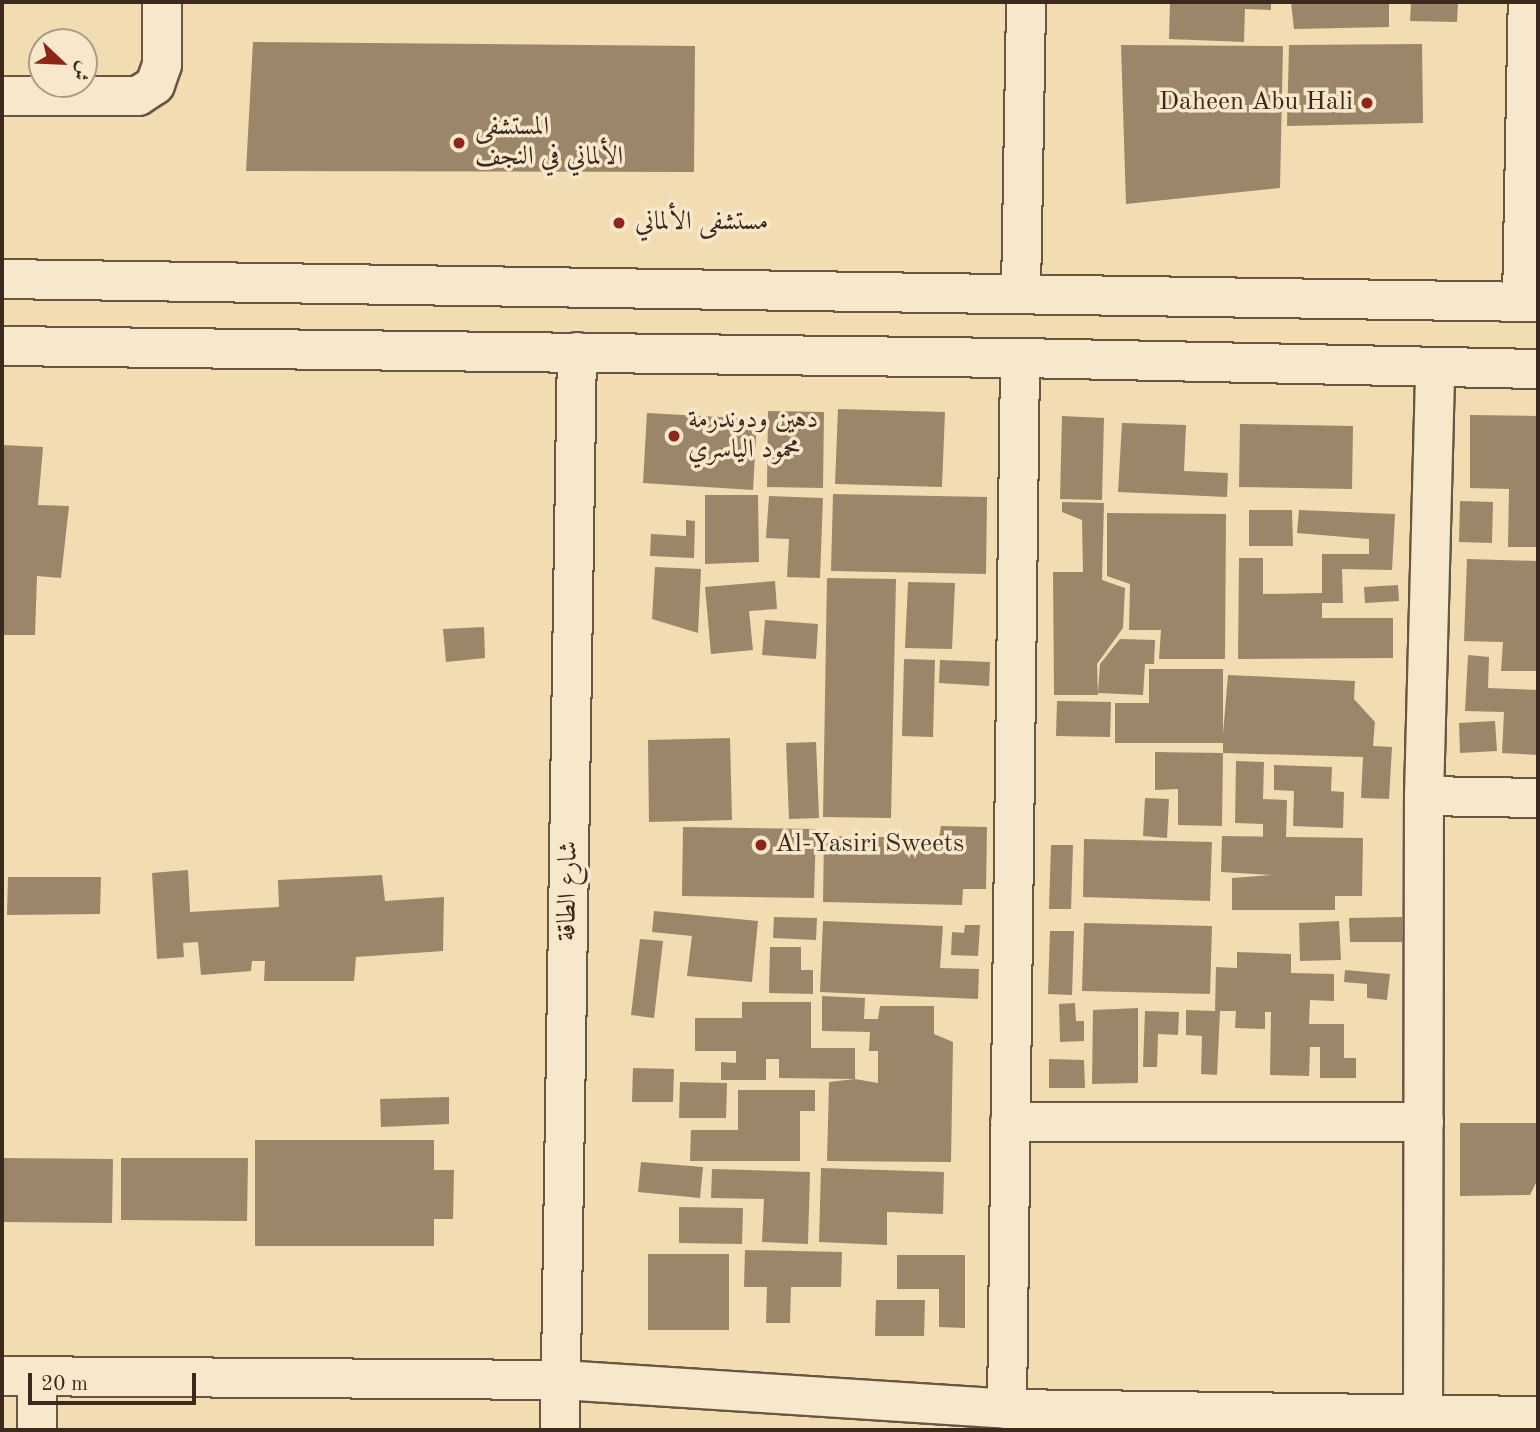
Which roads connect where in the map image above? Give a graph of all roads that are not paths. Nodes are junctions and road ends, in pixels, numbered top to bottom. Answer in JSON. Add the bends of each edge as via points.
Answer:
{"nodes":[{"id":1,"x":162,"y":2,"type":"edge"},
{"id":2,"x":1027,"y":2,"type":"edge"},
{"id":3,"x":1528,"y":2,"type":"edge"},
{"id":4,"x":2,"y":96,"type":"edge"},
{"id":5,"x":2,"y":279,"type":"edge"},
{"id":6,"x":1021,"y":292,"type":"junction"},
{"id":7,"x":1530,"y":302,"type":"edge"},
{"id":8,"x":2,"y":346,"type":"edge"},
{"id":9,"x":577,"y":352,"type":"junction"},
{"id":10,"x":1020,"y":358,"type":"junction"},
{"id":11,"x":1435,"y":368,"type":"junction"},
{"id":12,"x":1538,"y":369,"type":"edge"},
{"id":13,"x":1424,"y":796,"type":"junction"},
{"id":14,"x":1538,"y":798,"type":"edge"},
{"id":15,"x":1010,"y":1122,"type":"junction"},
{"id":16,"x":1424,"y":1122,"type":"junction"},
{"id":17,"x":20,"y":1376,"type":"edge"},
{"id":18,"x":561,"y":1380,"type":"junction"},
{"id":19,"x":1007,"y":1409,"type":"junction"},
{"id":20,"x":1423,"y":1415,"type":"junction"},
{"id":21,"x":1538,"y":1416,"type":"edge"},
{"id":22,"x":37,"y":1430,"type":"edge"},
{"id":23,"x":560,"y":1430,"type":"edge"}],
"edges":[{"from":1,"to":4,"type":"street","via":[[162,65],[155,85],[138,96]]},
{"from":2,"to":6,"type":"street"},
{"from":3,"to":7,"type":"street"},
{"from":5,"to":6,"type":"street"},
{"from":6,"to":7,"type":"street"},
{"from":8,"to":9,"type":"street"},
{"from":9,"to":10,"type":"street"},
{"from":9,"to":18,"type":"street","name":"شارع الطاقة"},
{"from":10,"to":11,"type":"street"},
{"from":10,"to":15,"type":"street"},
{"from":11,"to":12,"type":"street"},
{"from":11,"to":13,"type":"street"},
{"from":13,"to":14,"type":"street"},
{"from":13,"to":16,"type":"street"},
{"from":15,"to":16,"type":"street"},
{"from":15,"to":19,"type":"street"},
{"from":16,"to":20,"type":"street"},
{"from":17,"to":18,"type":"street"},
{"from":17,"to":22,"type":"street"},
{"from":18,"to":19,"type":"street"},
{"from":18,"to":23,"type":"street","name":"شارع الطاقة"},
{"from":19,"to":20,"type":"street"},
{"from":20,"to":21,"type":"street"}]}
